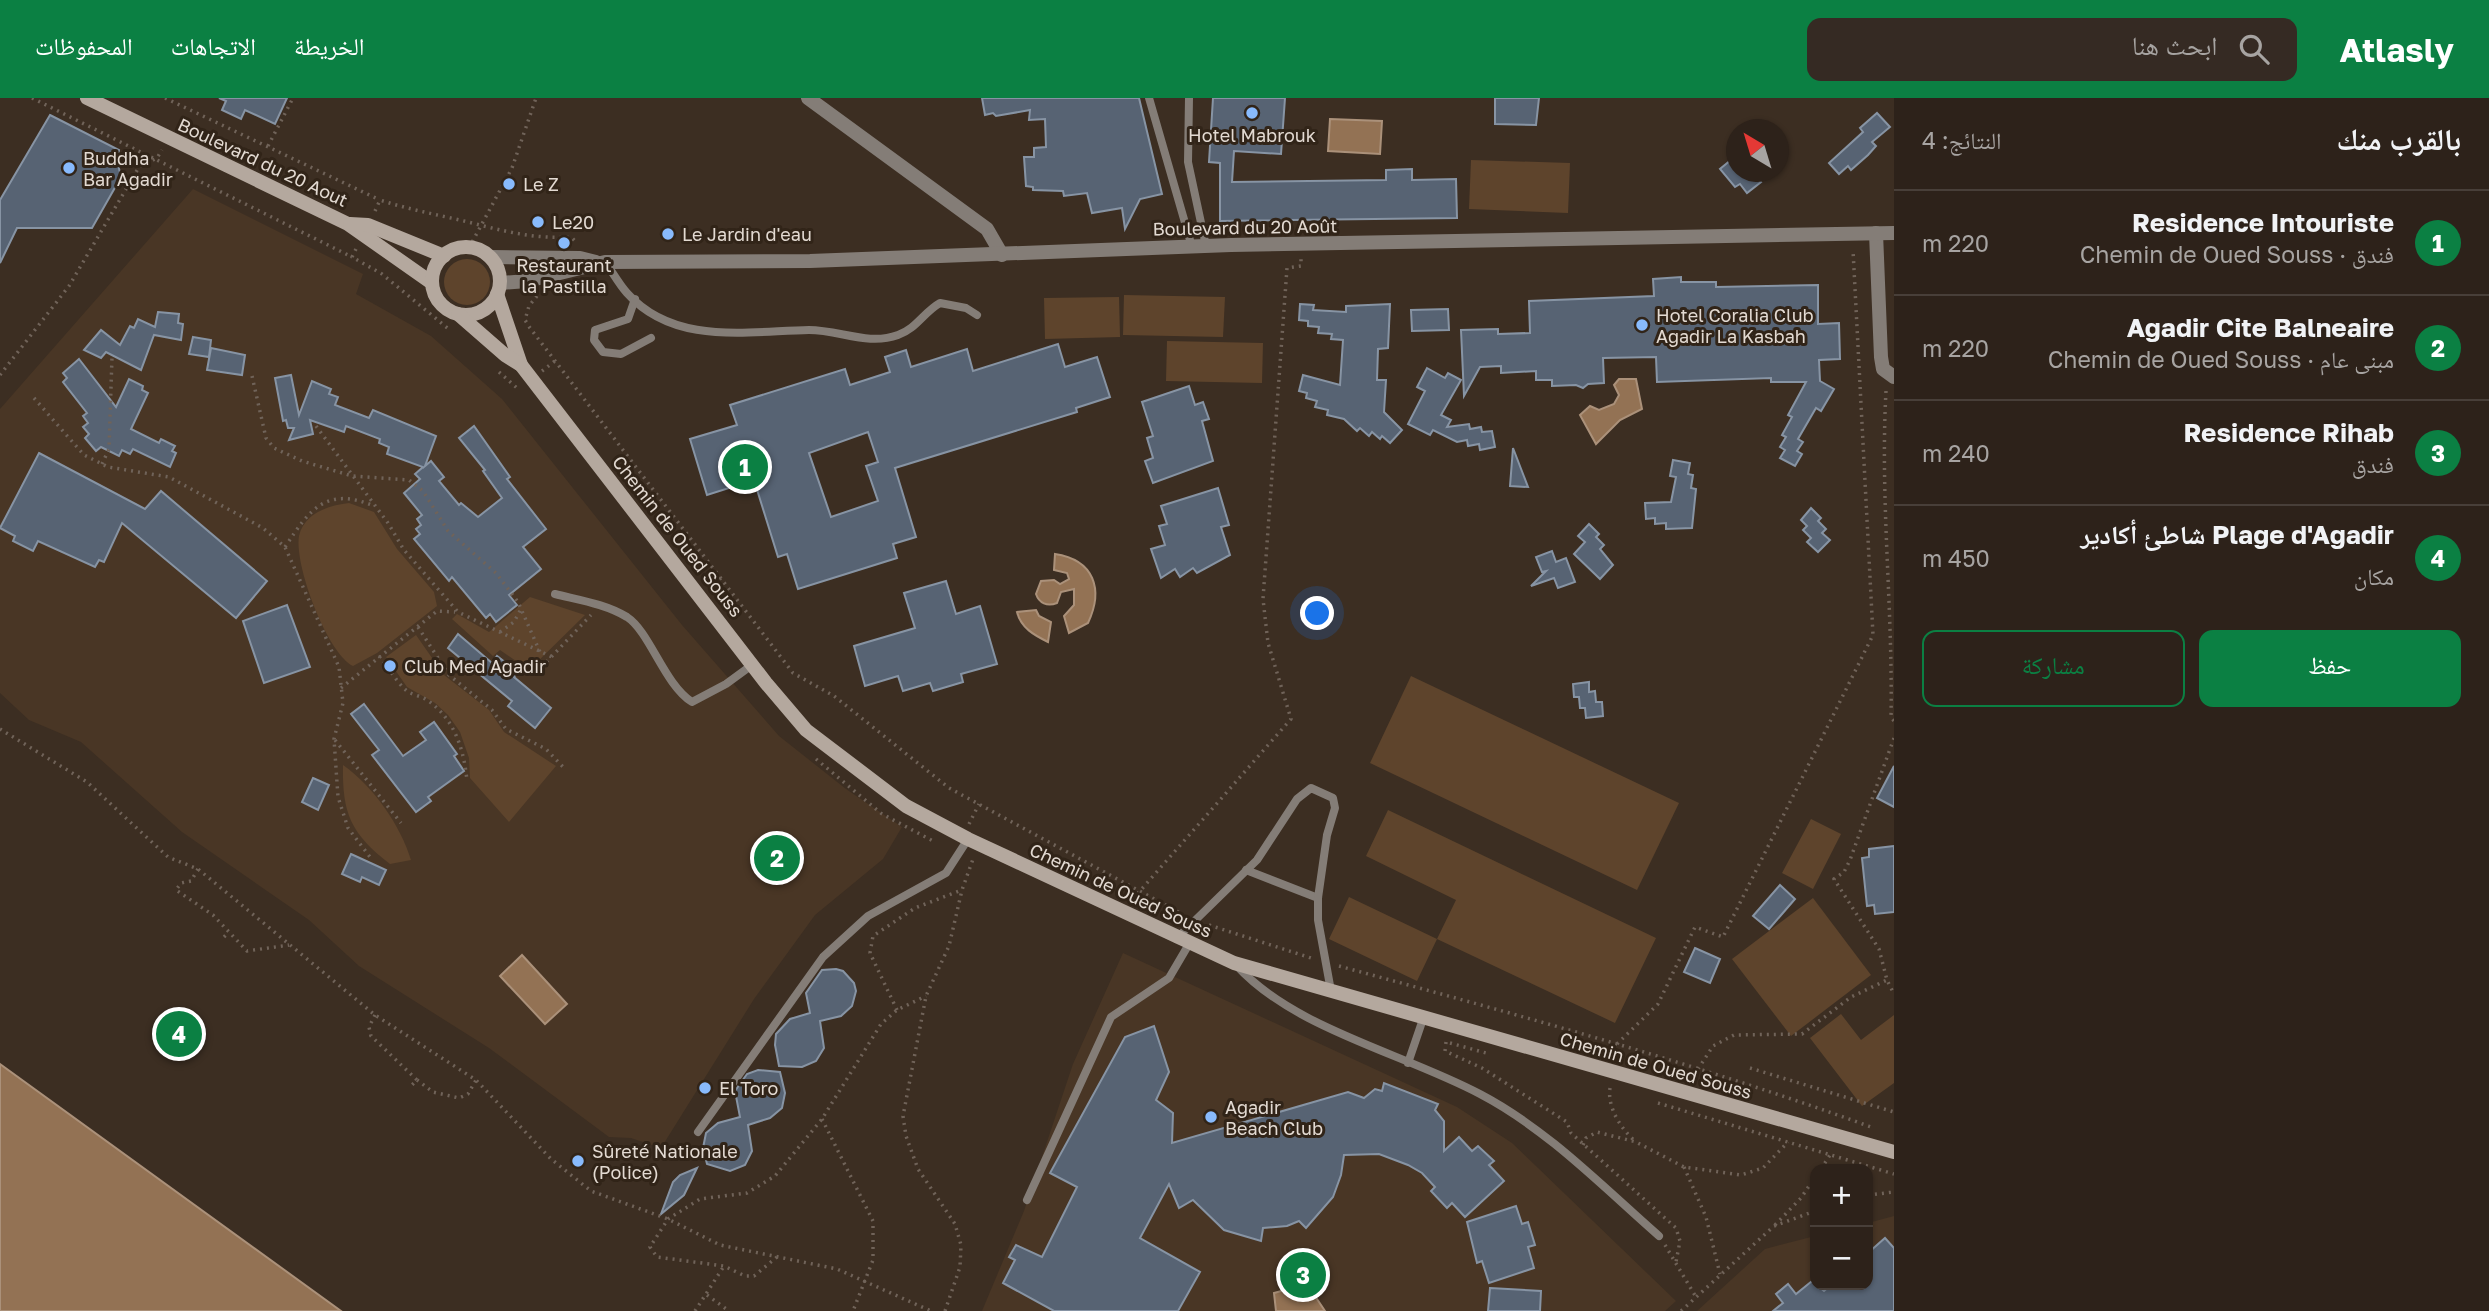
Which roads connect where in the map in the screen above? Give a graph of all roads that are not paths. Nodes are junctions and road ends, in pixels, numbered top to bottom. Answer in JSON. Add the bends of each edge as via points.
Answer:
{"nodes":[{"id":1,"x":87,"y":98,"type":"edge"},
{"id":2,"x":808,"y":98,"type":"edge"},
{"id":3,"x":1149,"y":98,"type":"edge"},
{"id":4,"x":1189,"y":98,"type":"edge"},
{"id":5,"x":365,"y":230,"type":"junction"},
{"id":6,"x":1876,"y":233,"type":"junction"},
{"id":7,"x":1894,"y":233,"type":"edge"},
{"id":8,"x":1199,"y":246,"type":"junction"},
{"id":9,"x":444,"y":256,"type":"junction"},
{"id":10,"x":1002,"y":256,"type":"junction"},
{"id":11,"x":490,"y":257,"type":"junction"},
{"id":12,"x":602,"y":263,"type":"junction"},
{"id":13,"x":432,"y":283,"type":"junction"},
{"id":14,"x":499,"y":288,"type":"junction"},
{"id":15,"x":635,"y":299,"type":"junction"},
{"id":16,"x":458,"y":314,"type":"junction"},
{"id":17,"x":977,"y":315,"type":"dead end"},
{"id":18,"x":651,"y":338,"type":"dead end"},
{"id":19,"x":521,"y":365,"type":"junction"},
{"id":20,"x":1891,"y":376,"type":"edge"},
{"id":21,"x":555,"y":594,"type":"dead end"},
{"id":22,"x":752,"y":665,"type":"junction"},
{"id":23,"x":968,"y":839,"type":"junction"},
{"id":24,"x":1246,"y":870,"type":"junction"},
{"id":25,"x":1318,"y":898,"type":"junction"},
{"id":26,"x":1183,"y":941,"type":"junction"},
{"id":27,"x":1234,"y":963,"type":"junction"},
{"id":28,"x":1331,"y":991,"type":"junction"},
{"id":29,"x":1423,"y":1018,"type":"junction"},
{"id":30,"x":1408,"y":1063,"type":"junction"},
{"id":31,"x":698,"y":1132,"type":"dead end"},
{"id":32,"x":1894,"y":1152,"type":"edge"},
{"id":33,"x":1027,"y":1200,"type":"dead end"},
{"id":34,"x":1659,"y":1236,"type":"road end"}],
"edges":[{"from":1,"to":5,"type":"street","name":"Boulevard du 20 Aout"},
{"from":2,"to":10,"type":"street","via":[[988,229]]},
{"from":3,"to":8,"type":"lane"},
{"from":4,"to":8,"type":"lane","via":[[1188,162],[1202,228]]},
{"from":5,"to":9,"type":"street"},
{"from":5,"to":13,"type":"street"},
{"from":6,"to":7,"type":"street","name":"Boulevard du 20 Août"},
{"from":6,"to":8,"type":"street","name":"Boulevard du 20 Août"},
{"from":6,"to":20,"type":"street","via":[[1881,357]]},
{"from":8,"to":10,"type":"street","name":"Boulevard du 20 Août"},
{"from":9,"to":11,"type":"street","via":[[470,248]]},
{"from":9,"to":13,"type":"street"},
{"from":10,"to":12,"type":"street","name":"Boulevard du 20 Août"},
{"from":11,"to":12,"type":"street","name":"Boulevard du 20 Août","via":[[580,258]]},
{"from":11,"to":14,"type":"street","via":[[499,273]]},
{"from":12,"to":14,"type":"street","name":"Boulevard du 20 Août"},
{"from":12,"to":15,"type":"lane"},
{"from":13,"to":16,"type":"street","via":[[440,303]]},
{"from":14,"to":16,"type":"street","via":[[485,309]]},
{"from":14,"to":19,"type":"street","name":"Chemin de Oued Souss"},
{"from":15,"to":17,"type":"lane","via":[[680,327],[715,333],[809,330],[880,340],[900,335],[940,303]]},
{"from":15,"to":18,"type":"lane","via":[[628,319],[595,330],[594,340],[603,352],[621,355]]},
{"from":16,"to":19,"type":"street","name":"Chemin de Oued Souss"},
{"from":19,"to":22,"type":"street","name":"Chemin de Oued Souss"},
{"from":21,"to":22,"type":"lane","via":[[629,618],[679,693],[692,702]]},
{"from":22,"to":23,"type":"street","name":"Chemin de Oued Souss","via":[[827,748],[906,806]]},
{"from":23,"to":26,"type":"street","name":"Chemin de Oued Souss"},
{"from":23,"to":31,"type":"lane","via":[[946,873],[868,916],[823,957]]},
{"from":24,"to":25,"type":"lane"},
{"from":24,"to":25,"type":"lane","via":[[1297,799],[1311,788],[1333,798],[1335,808]]},
{"from":24,"to":26,"type":"lane","via":[[1193,920]]},
{"from":25,"to":28,"type":"lane"},
{"from":26,"to":27,"type":"street","name":"Chemin de Oued Souss"},
{"from":26,"to":33,"type":"lane","via":[[1169,978],[1111,1017]]},
{"from":27,"to":28,"type":"street","name":"Chemin de Oued Souss"},
{"from":27,"to":30,"type":"lane","via":[[1280,1003]]},
{"from":28,"to":29,"type":"street","name":"Chemin de Oued Souss"},
{"from":29,"to":30,"type":"lane"},
{"from":29,"to":32,"type":"street","name":"Chemin de Oued Souss"},
{"from":30,"to":34,"type":"lane","via":[[1454,1081],[1513,1114]]}]}
